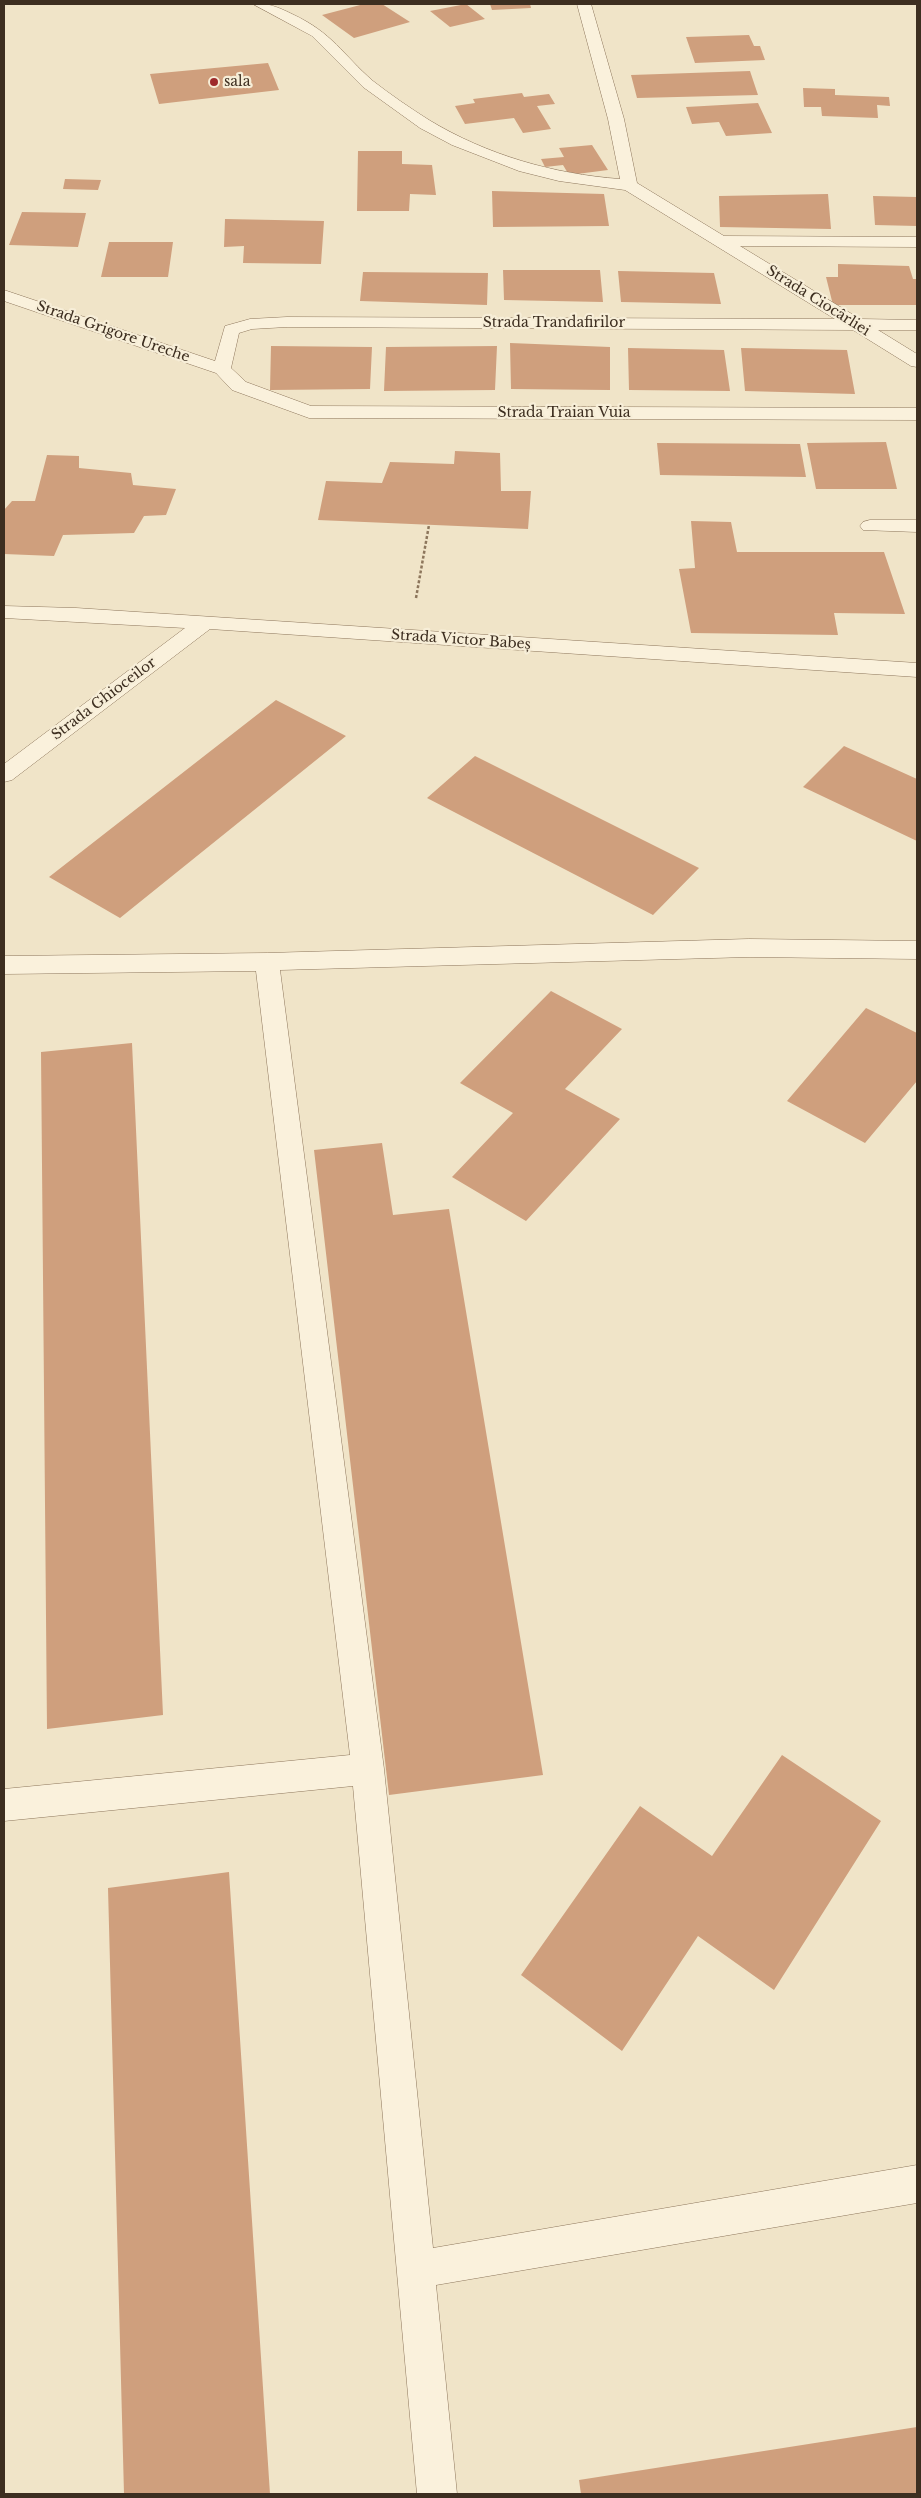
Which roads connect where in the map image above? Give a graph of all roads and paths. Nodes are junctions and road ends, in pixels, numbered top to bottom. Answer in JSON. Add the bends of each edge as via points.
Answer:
{"nodes":[{"id":1,"x":260,"y":4,"type":"edge"},
{"id":2,"x":584,"y":4,"type":"edge"},
{"id":3,"x":629,"y":185,"type":"junction"},
{"id":4,"x":720,"y":241,"type":"junction"},
{"id":5,"x":917,"y":242,"type":"edge"},
{"id":6,"x":4,"y":295,"type":"edge"},
{"id":7,"x":857,"y":325,"type":"junction"},
{"id":8,"x":917,"y":325,"type":"edge"},
{"id":9,"x":917,"y":362,"type":"edge"},
{"id":10,"x":222,"y":369,"type":"junction"},
{"id":11,"x":917,"y":414,"type":"edge"},
{"id":12,"x":429,"y":524,"type":"dead end"},
{"id":13,"x":870,"y":526,"type":"dead end"},
{"id":14,"x":917,"y":526,"type":"edge"},
{"id":15,"x":416,"y":601,"type":"dead end"},
{"id":16,"x":4,"y":612,"type":"edge"},
{"id":17,"x":205,"y":623,"type":"junction"},
{"id":18,"x":917,"y":670,"type":"edge"},
{"id":19,"x":4,"y":775,"type":"edge"},
{"id":20,"x":917,"y":950,"type":"edge"},
{"id":21,"x":267,"y":962,"type":"junction"},
{"id":22,"x":4,"y":965,"type":"edge"},
{"id":23,"x":368,"y":1769,"type":"junction"},
{"id":24,"x":4,"y":1805,"type":"edge"},
{"id":25,"x":917,"y":2184,"type":"edge"},
{"id":26,"x":415,"y":2270,"type":"junction"},
{"id":27,"x":437,"y":2494,"type":"edge"}],
"edges":[{"from":1,"to":3,"type":"street","name":"Strada Ciocârliei","via":[[322,36],[368,84],[434,129],[475,149],[534,170],[599,184]]},
{"from":2,"to":3,"type":"street","via":[[616,119]]},
{"from":3,"to":4,"type":"street","name":"Strada Ciocârliei"},
{"from":4,"to":5,"type":"street","name":"Strada Ciocârliei"},
{"from":4,"to":7,"type":"street","name":"Strada Ciocârliei"},
{"from":6,"to":10,"type":"street","name":"Strada Grigore Ureche"},
{"from":7,"to":8,"type":"street","name":"Strada Trandafirilor"},
{"from":7,"to":9,"type":"street","name":"Strada Ciocârliei"},
{"from":7,"to":10,"type":"street","name":"Strada Trandafirilor","via":[[250,324],[231,330]]},
{"from":10,"to":11,"type":"street","name":"Strada Traian Vuia","via":[[239,386],[309,412]]},
{"from":12,"to":15,"type":"path"},
{"from":13,"to":14,"type":"street"},
{"from":16,"to":17,"type":"street","name":"Strada Victor Babeș"},
{"from":17,"to":18,"type":"street","name":"Strada Victor Babeș"},
{"from":17,"to":19,"type":"street","name":"Strada Ghioceilor"},
{"from":20,"to":21,"type":"street","via":[[749,948]]},
{"from":21,"to":22,"type":"street"},
{"from":21,"to":23,"type":"street"},
{"from":23,"to":24,"type":"street"},
{"from":23,"to":26,"type":"street"},
{"from":25,"to":26,"type":"street"},
{"from":26,"to":27,"type":"street"}]}
